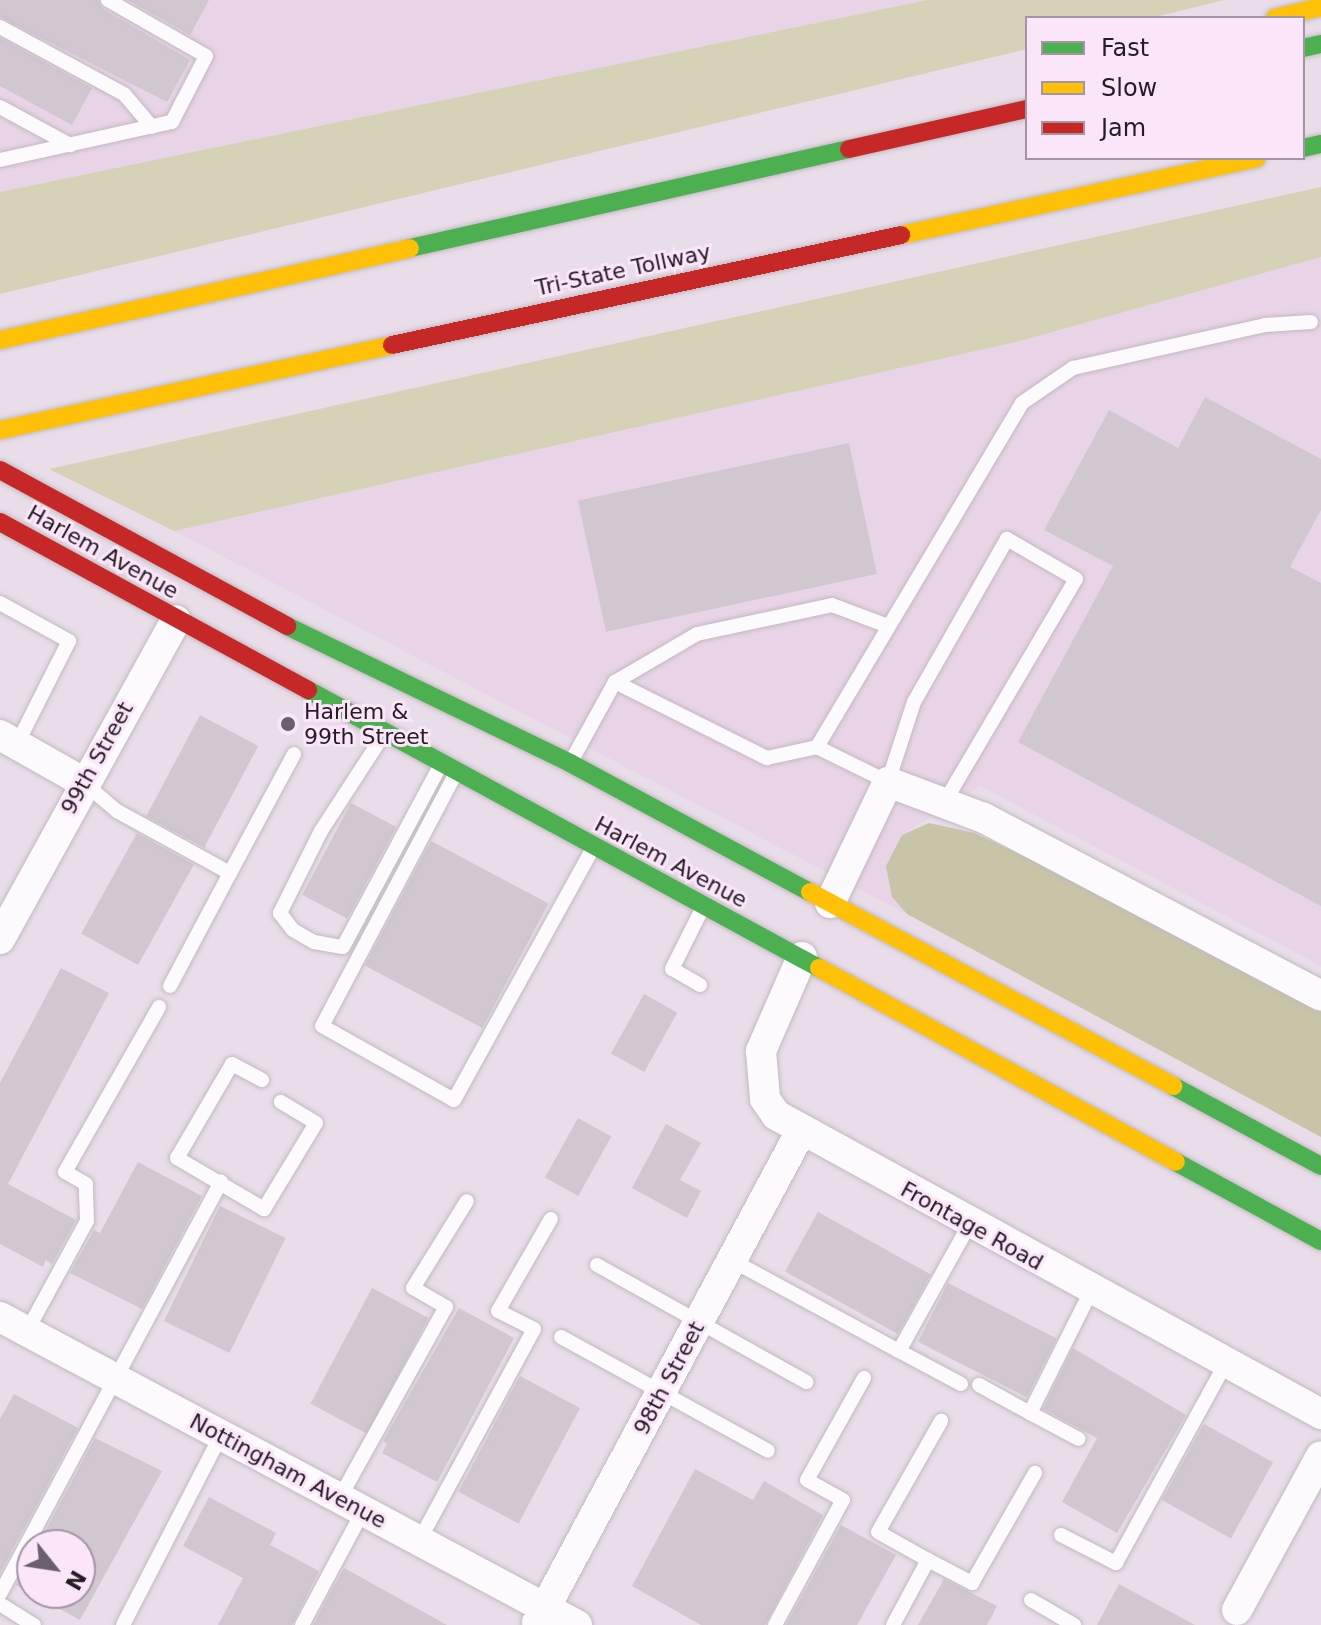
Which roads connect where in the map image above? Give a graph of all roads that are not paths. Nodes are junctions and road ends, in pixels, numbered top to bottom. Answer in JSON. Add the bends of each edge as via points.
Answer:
{"nodes":[{"id":1,"x":108,"y":0,"type":"edge"},
{"id":2,"x":1321,"y":7,"type":"edge"},
{"id":3,"x":1283,"y":16,"type":"edge"},
{"id":4,"x":0,"y":27,"type":"edge"},
{"id":5,"x":1025,"y":104,"type":"edge"},
{"id":6,"x":0,"y":107,"type":"edge"},
{"id":7,"x":1025,"y":109,"type":"edge"},
{"id":8,"x":980,"y":119,"type":"junction"},
{"id":9,"x":152,"y":127,"type":"junction"},
{"id":10,"x":70,"y":145,"type":"junction"},
{"id":11,"x":0,"y":160,"type":"edge"},
{"id":12,"x":1248,"y":160,"type":"edge"},
{"id":13,"x":1311,"y":322,"type":"dead end"},
{"id":14,"x":7,"y":338,"type":"edge"},
{"id":15,"x":0,"y":430,"type":"edge"},
{"id":16,"x":0,"y":470,"type":"edge"},
{"id":17,"x":0,"y":522,"type":"edge"},
{"id":18,"x":186,"y":600,"type":"junction"},
{"id":19,"x":0,"y":603,"type":"edge"},
{"id":20,"x":888,"y":626,"type":"junction"},
{"id":21,"x":615,"y":682,"type":"junction"},
{"id":22,"x":384,"y":733,"type":"junction"},
{"id":23,"x":9,"y":739,"type":"edge"},
{"id":24,"x":817,"y":747,"type":"junction"},
{"id":25,"x":294,"y":754,"type":"dead end"},
{"id":26,"x":570,"y":763,"type":"junction"},
{"id":27,"x":448,"y":769,"type":"junction"},
{"id":28,"x":83,"y":782,"type":"junction"},
{"id":29,"x":888,"y":782,"type":"junction"},
{"id":30,"x":944,"y":803,"type":"junction"},
{"id":31,"x":593,"y":848,"type":"junction"},
{"id":32,"x":230,"y":873,"type":"junction"},
{"id":33,"x":830,"y":903,"type":"junction"},
{"id":34,"x":703,"y":908,"type":"junction"},
{"id":35,"x":0,"y":939,"type":"edge"},
{"id":36,"x":802,"y":957,"type":"junction"},
{"id":37,"x":700,"y":985,"type":"dead end"},
{"id":38,"x":170,"y":986,"type":"dead end"},
{"id":39,"x":1321,"y":996,"type":"edge"},
{"id":40,"x":159,"y":1007,"type":"dead end"},
{"id":41,"x":262,"y":1080,"type":"dead end"},
{"id":42,"x":281,"y":1102,"type":"dead end"},
{"id":43,"x":801,"y":1131,"type":"junction"},
{"id":44,"x":1321,"y":1166,"type":"edge"},
{"id":45,"x":221,"y":1182,"type":"junction"},
{"id":46,"x":467,"y":1201,"type":"dead end"},
{"id":47,"x":551,"y":1219,"type":"dead end"},
{"id":48,"x":969,"y":1225,"type":"junction"},
{"id":49,"x":1321,"y":1241,"type":"edge"},
{"id":50,"x":733,"y":1261,"type":"junction"},
{"id":51,"x":597,"y":1265,"type":"dead end"},
{"id":52,"x":1091,"y":1291,"type":"junction"},
{"id":53,"x":0,"y":1317,"type":"edge"},
{"id":54,"x":698,"y":1323,"type":"junction"},
{"id":55,"x":27,"y":1331,"type":"junction"},
{"id":56,"x":561,"y":1337,"type":"dead end"},
{"id":57,"x":899,"y":1351,"type":"junction"},
{"id":58,"x":1226,"y":1363,"type":"junction"},
{"id":59,"x":864,"y":1378,"type":"dead end"},
{"id":60,"x":115,"y":1379,"type":"junction"},
{"id":61,"x":806,"y":1382,"type":"dead end"},
{"id":62,"x":961,"y":1384,"type":"dead end"},
{"id":63,"x":979,"y":1385,"type":"dead end"},
{"id":64,"x":662,"y":1391,"type":"junction"},
{"id":65,"x":1030,"y":1413,"type":"junction"},
{"id":66,"x":1321,"y":1414,"type":"edge"},
{"id":67,"x":941,"y":1421,"type":"dead end"},
{"id":68,"x":221,"y":1435,"type":"junction"},
{"id":69,"x":1079,"y":1439,"type":"dead end"},
{"id":70,"x":768,"y":1451,"type":"dead end"},
{"id":71,"x":1321,"y":1456,"type":"edge"},
{"id":72,"x":1035,"y":1473,"type":"dead end"},
{"id":73,"x":351,"y":1505,"type":"junction"},
{"id":74,"x":1061,"y":1535,"type":"dead end"},
{"id":75,"x":419,"y":1541,"type":"junction"},
{"id":76,"x":928,"y":1560,"type":"junction"},
{"id":77,"x":0,"y":1594,"type":"edge"},
{"id":78,"x":1031,"y":1600,"type":"dead end"},
{"id":79,"x":0,"y":1604,"type":"edge"},
{"id":80,"x":541,"y":1616,"type":"edge"},
{"id":81,"x":1232,"y":1619,"type":"edge"},
{"id":82,"x":34,"y":1625,"type":"edge"},
{"id":83,"x":123,"y":1625,"type":"edge"},
{"id":84,"x":302,"y":1625,"type":"edge"},
{"id":85,"x":577,"y":1625,"type":"edge"},
{"id":86,"x":775,"y":1625,"type":"edge"},
{"id":87,"x":893,"y":1625,"type":"edge"},
{"id":88,"x":1074,"y":1625,"type":"edge"}],
"edges":[{"from":1,"to":9,"type":"lane","via":[[206,56],[172,122]]},
{"from":2,"to":3,"type":"main road"},
{"from":4,"to":9,"type":"lane","via":[[124,94]]},
{"from":5,"to":8,"type":"main road"},
{"from":6,"to":10,"type":"lane"},
{"from":7,"to":8,"type":"main road"},
{"from":8,"to":14,"type":"main road"},
{"from":9,"to":10,"type":"lane"},
{"from":10,"to":11,"type":"lane"},
{"from":12,"to":15,"type":"main road","name":"Tri-State Tollway"},
{"from":13,"to":20,"type":"lane","via":[[1265,325],[1073,368],[1022,403]]},
{"from":16,"to":18,"type":"main road","name":"Harlem Avenue"},
{"from":17,"to":18,"type":"main road","name":"Harlem Avenue"},
{"from":18,"to":22,"type":"main road","name":"Harlem Avenue"},
{"from":18,"to":26,"type":"main road","name":"Harlem Avenue","via":[[316,642]]},
{"from":18,"to":28,"type":"street","name":"99th Street"},
{"from":19,"to":23,"type":"lane","via":[[69,641]]},
{"from":20,"to":21,"type":"lane","via":[[832,605],[697,634]]},
{"from":20,"to":24,"type":"lane"},
{"from":21,"to":24,"type":"lane","via":[[767,758]]},
{"from":21,"to":26,"type":"lane"},
{"from":22,"to":27,"type":"main road","name":"Harlem Avenue"},
{"from":22,"to":27,"type":"lane","via":[[321,831],[280,913],[293,930],[314,942],[343,947]]},
{"from":23,"to":28,"type":"street"},
{"from":24,"to":29,"type":"lane"},
{"from":25,"to":32,"type":"lane"},
{"from":26,"to":33,"type":"main road","name":"Harlem Avenue"},
{"from":27,"to":31,"type":"main road","name":"Harlem Avenue"},
{"from":27,"to":31,"type":"lane","via":[[322,1026],[454,1100]]},
{"from":28,"to":32,"type":"lane","via":[[117,811]]},
{"from":28,"to":35,"type":"street","name":"99th Street"},
{"from":29,"to":30,"type":"street"},
{"from":29,"to":30,"type":"lane","via":[[914,702],[1007,539],[1076,579]]},
{"from":29,"to":33,"type":"street"},
{"from":30,"to":39,"type":"street","via":[[984,818]]},
{"from":31,"to":34,"type":"main road","name":"Harlem Avenue"},
{"from":32,"to":38,"type":"lane"},
{"from":33,"to":44,"type":"main road","name":"Harlem Avenue"},
{"from":34,"to":36,"type":"main road","name":"Harlem Avenue"},
{"from":34,"to":37,"type":"lane","via":[[672,969]]},
{"from":36,"to":43,"type":"street","name":"Frontage Road","via":[[765,1030],[760,1075],[765,1099],[776,1115]]},
{"from":36,"to":49,"type":"main road","name":"Harlem Avenue","via":[[950,1043]]},
{"from":40,"to":55,"type":"lane","via":[[65,1172],[86,1184],[87,1221]]},
{"from":41,"to":45,"type":"lane","via":[[232,1064],[177,1158]]},
{"from":42,"to":45,"type":"lane","via":[[316,1123],[264,1209]]},
{"from":43,"to":48,"type":"street","name":"Frontage Road"},
{"from":43,"to":50,"type":"street","name":"98th Street"},
{"from":45,"to":60,"type":"lane"},
{"from":46,"to":73,"type":"lane","via":[[413,1288],[446,1307]]},
{"from":47,"to":75,"type":"lane","via":[[498,1311],[534,1329]]},
{"from":48,"to":52,"type":"street","name":"Frontage Road"},
{"from":48,"to":57,"type":"lane"},
{"from":50,"to":54,"type":"street","name":"98th Street"},
{"from":50,"to":57,"type":"lane"},
{"from":51,"to":54,"type":"lane"},
{"from":52,"to":58,"type":"street","name":"Frontage Road"},
{"from":52,"to":65,"type":"lane"},
{"from":53,"to":55,"type":"street","name":"Nottingham Avenue"},
{"from":54,"to":61,"type":"lane"},
{"from":54,"to":64,"type":"street","name":"98th Street"},
{"from":55,"to":60,"type":"street","name":"Nottingham Avenue"},
{"from":56,"to":64,"type":"lane"},
{"from":57,"to":62,"type":"lane"},
{"from":58,"to":66,"type":"street","name":"Frontage Road"},
{"from":58,"to":74,"type":"lane","via":[[1116,1563]]},
{"from":59,"to":86,"type":"lane","via":[[807,1480],[843,1500]]},
{"from":60,"to":68,"type":"street","name":"Nottingham Avenue"},
{"from":60,"to":77,"type":"lane"},
{"from":63,"to":65,"type":"lane"},
{"from":64,"to":70,"type":"lane"},
{"from":64,"to":80,"type":"street","name":"98th Street"},
{"from":65,"to":69,"type":"lane"},
{"from":67,"to":76,"type":"lane","via":[[878,1532]]},
{"from":68,"to":73,"type":"street","name":"Nottingham Avenue"},
{"from":68,"to":83,"type":"lane"},
{"from":71,"to":81,"type":"street"},
{"from":72,"to":76,"type":"lane","via":[[972,1583]]},
{"from":73,"to":75,"type":"street","name":"Nottingham Avenue"},
{"from":73,"to":84,"type":"lane"},
{"from":75,"to":80,"type":"street","name":"Nottingham Avenue"},
{"from":76,"to":87,"type":"lane"},
{"from":78,"to":88,"type":"lane"},
{"from":79,"to":82,"type":"lane"},
{"from":80,"to":85,"type":"street","name":"Nottingham Avenue"}]}
